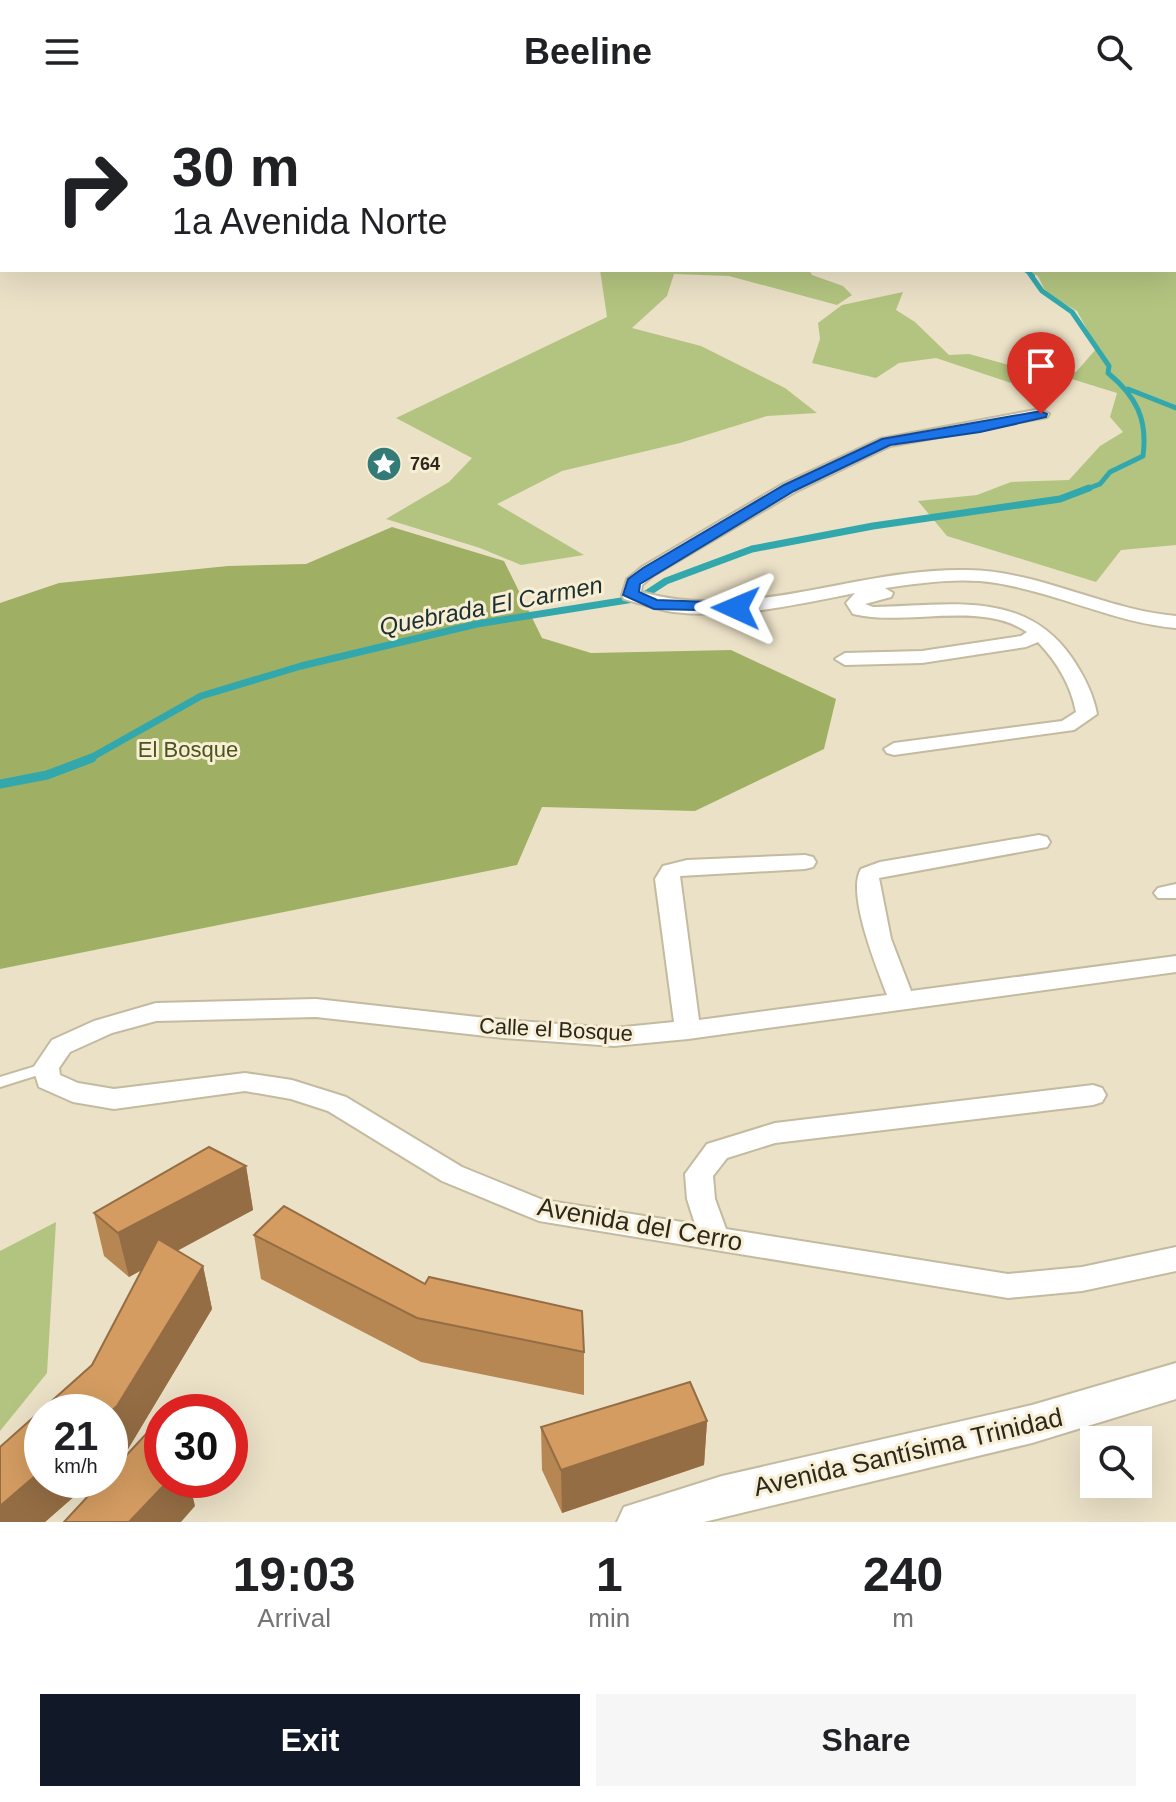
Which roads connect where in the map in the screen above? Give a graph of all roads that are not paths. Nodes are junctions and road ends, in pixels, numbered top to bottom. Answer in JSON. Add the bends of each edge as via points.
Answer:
{"nodes":[{"id":1,"x":1041,"y":414,"type":"dead end"},
{"id":2,"x":967,"y":574,"type":"junction"},
{"id":3,"x":1176,"y":622,"type":"edge"},
{"id":4,"x":1040,"y":633,"type":"junction"},
{"id":5,"x":845,"y":659,"type":"dead end"},
{"id":6,"x":894,"y":749,"type":"dead end"},
{"id":7,"x":1039,"y":842,"type":"dead end"},
{"id":8,"x":805,"y":862,"type":"dead end"},
{"id":9,"x":1176,"y":964,"type":"edge"},
{"id":10,"x":902,"y":1002,"type":"junction"},
{"id":11,"x":688,"y":1030,"type":"junction"},
{"id":12,"x":46,"y":1068,"type":"junction"},
{"id":13,"x":0,"y":1082,"type":"edge"},
{"id":14,"x":1093,"y":1095,"type":"dead end"},
{"id":15,"x":714,"y":1237,"type":"junction"},
{"id":16,"x":1176,"y":1259,"type":"edge"},
{"id":17,"x":1176,"y":1381,"type":"edge"},
{"id":18,"x":640,"y":1522,"type":"edge"}],
"edges":[{"from":1,"to":2,"type":"street","via":[[886,442],[789,488],[648,571],[633,583],[631,595],[654,604],[736,608],[907,576]]},
{"from":2,"to":3,"type":"street","via":[[1021,582],[1111,613]]},
{"from":2,"to":4,"type":"street","via":[[911,590],[863,596],[855,603],[873,613],[1005,616]]},
{"from":4,"to":5,"type":"street","via":[[1026,641],[922,657]]},
{"from":4,"to":6,"type":"street","via":[[1084,692],[1087,714],[1067,726]]},
{"from":7,"to":10,"type":"street","via":[[869,874],[879,939]]},
{"from":8,"to":11,"type":"street","via":[[671,871],[667,879]]},
{"from":9,"to":10,"type":"street","name":"Calle el Bosque"},
{"from":10,"to":11,"type":"street","name":"Calle el Bosque"},
{"from":11,"to":12,"type":"street","name":"Calle el Bosque","via":[[614,1037],[316,1008],[203,1009],[156,1012],[93,1031],[61,1046]]},
{"from":12,"to":13,"type":"lane"},
{"from":12,"to":15,"type":"street","name":"Avenida del Cerro","via":[[48,1080],[57,1085],[114,1099],[245,1082],[292,1090],[337,1104],[452,1174],[539,1210]]},
{"from":14,"to":15,"type":"street","via":[[775,1133],[717,1151],[699,1174]]},
{"from":15,"to":16,"type":"street","name":"Avenida del Cerro","via":[[1008,1286],[1082,1279]]},
{"from":17,"to":18,"type":"street","name":"Avenida Santísima Trinidad","via":[[1032,1424],[722,1496]]}]}
